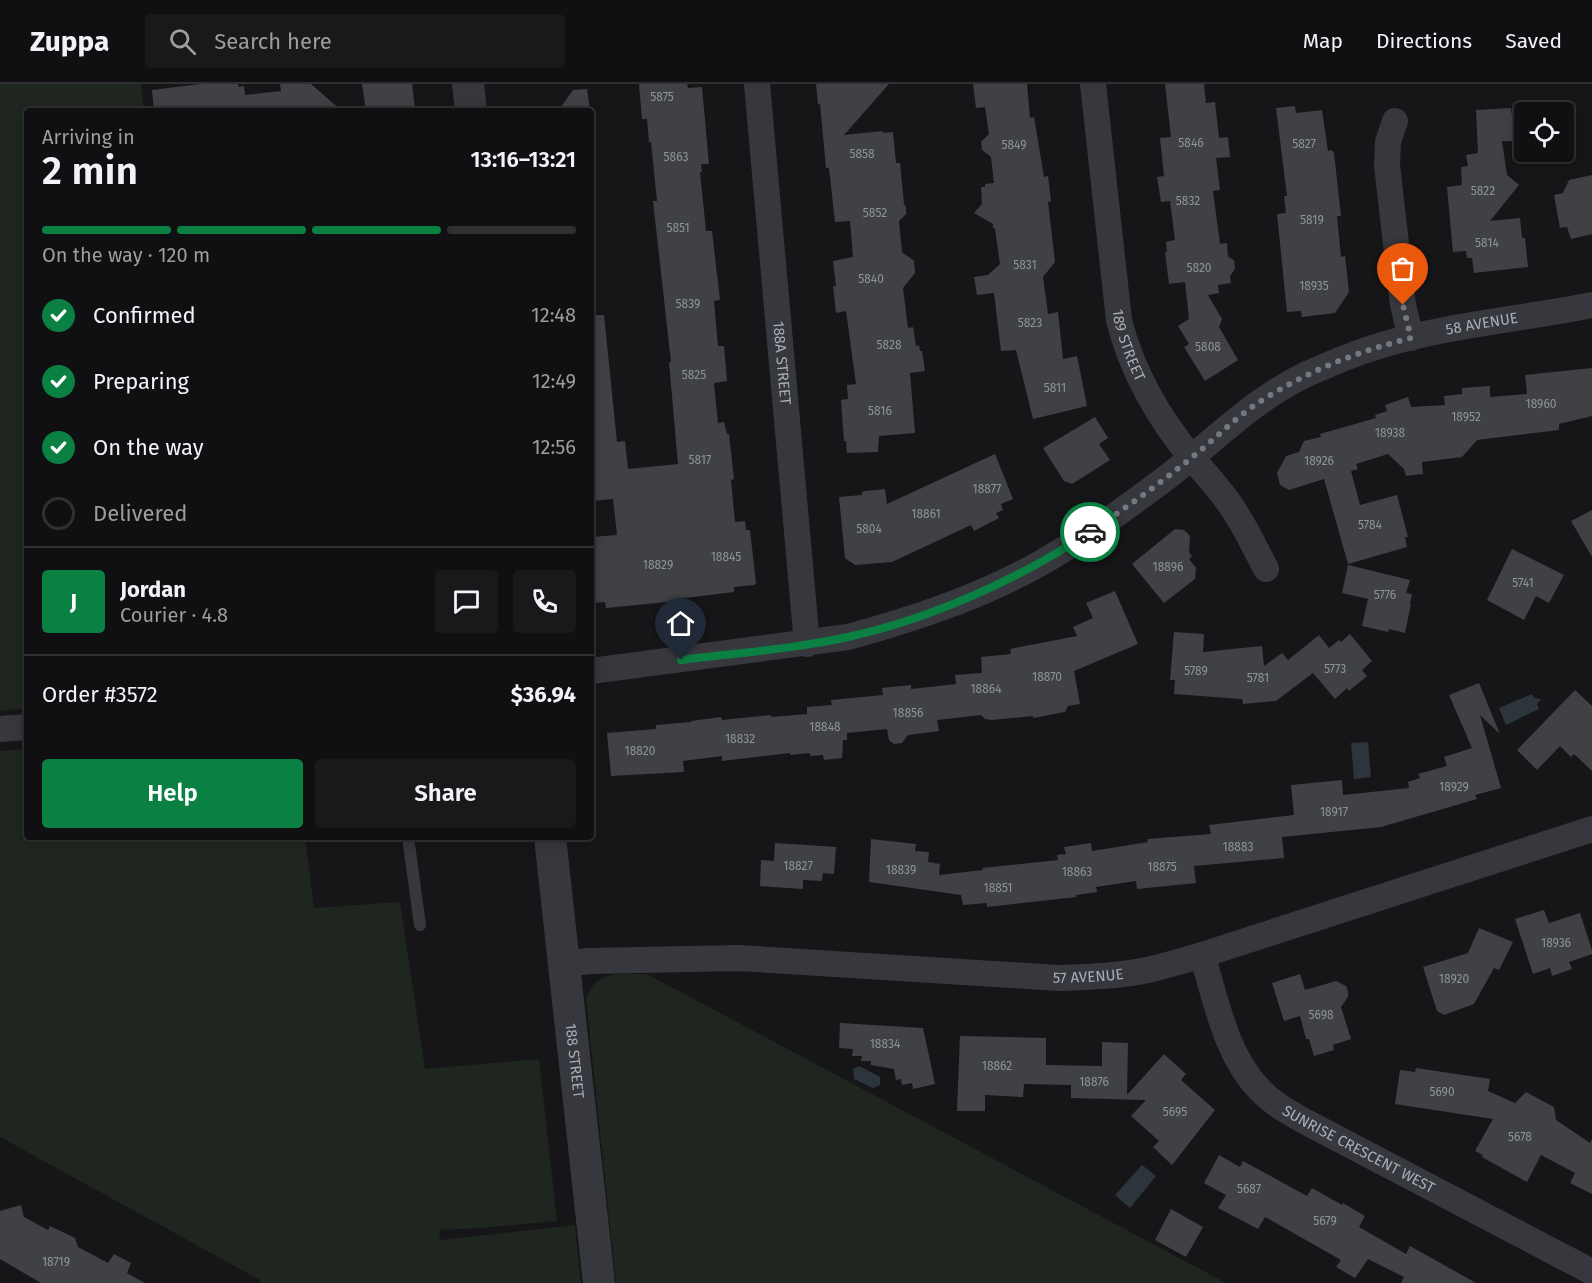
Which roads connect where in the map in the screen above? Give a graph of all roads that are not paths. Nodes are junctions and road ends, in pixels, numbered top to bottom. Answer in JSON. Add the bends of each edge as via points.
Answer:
{"nodes":[{"id":1,"x":468,"y":84,"type":"edge"},
{"id":2,"x":757,"y":84,"type":"edge"},
{"id":3,"x":1093,"y":84,"type":"edge"},
{"id":4,"x":471,"y":108,"type":"edge"},
{"id":5,"x":1395,"y":121,"type":"dead end"},
{"id":6,"x":1592,"y":304,"type":"edge"},
{"id":7,"x":1411,"y":338,"type":"junction"},
{"id":8,"x":1192,"y":458,"type":"junction"},
{"id":9,"x":1266,"y":569,"type":"dead end"},
{"id":10,"x":807,"y":644,"type":"junction"},
{"id":11,"x":594,"y":671,"type":"edge"},
{"id":12,"x":24,"y":727,"type":"edge"},
{"id":13,"x":0,"y":729,"type":"edge"},
{"id":14,"x":1592,"y":829,"type":"edge"},
{"id":15,"x":408,"y":840,"type":"edge"},
{"id":16,"x":550,"y":840,"type":"edge"},
{"id":17,"x":420,"y":925,"type":"dead end"},
{"id":18,"x":1202,"y":955,"type":"junction"},
{"id":19,"x":564,"y":964,"type":"junction"},
{"id":20,"x":1592,"y":1272,"type":"edge"},
{"id":21,"x":599,"y":1283,"type":"edge"}],
"edges":[{"from":1,"to":4,"type":"street"},
{"from":2,"to":10,"type":"street","name":"188A STREET"},
{"from":3,"to":8,"type":"street","name":"189 STREET","via":[[1123,338],[1145,389]]},
{"from":5,"to":7,"type":"street","via":[[1388,142],[1387,165],[1403,305]]},
{"from":6,"to":7,"type":"street","name":"58 AVENUE"},
{"from":7,"to":8,"type":"street","name":"58 AVENUE","via":[[1378,346],[1306,375],[1223,429]]},
{"from":8,"to":9,"type":"street","name":"189 STREET","via":[[1235,513]]},
{"from":8,"to":10,"type":"street","name":"58 AVENUE","via":[[1061,552],[1003,583],[886,627]]},
{"from":10,"to":11,"type":"street","name":"58 AVENUE"},
{"from":12,"to":13,"type":"street"},
{"from":14,"to":18,"type":"street","name":"57 AVENUE"},
{"from":15,"to":17,"type":"lane"},
{"from":16,"to":19,"type":"street","name":"188 STREET"},
{"from":18,"to":19,"type":"street","name":"57 AVENUE","via":[[1124,974],[1059,978],[739,957]]},
{"from":18,"to":20,"type":"street","name":"SUNRISE CRESCENT WEST","via":[[1234,1053],[1261,1091],[1306,1122]]},
{"from":19,"to":21,"type":"street","name":"188 STREET"}]}
